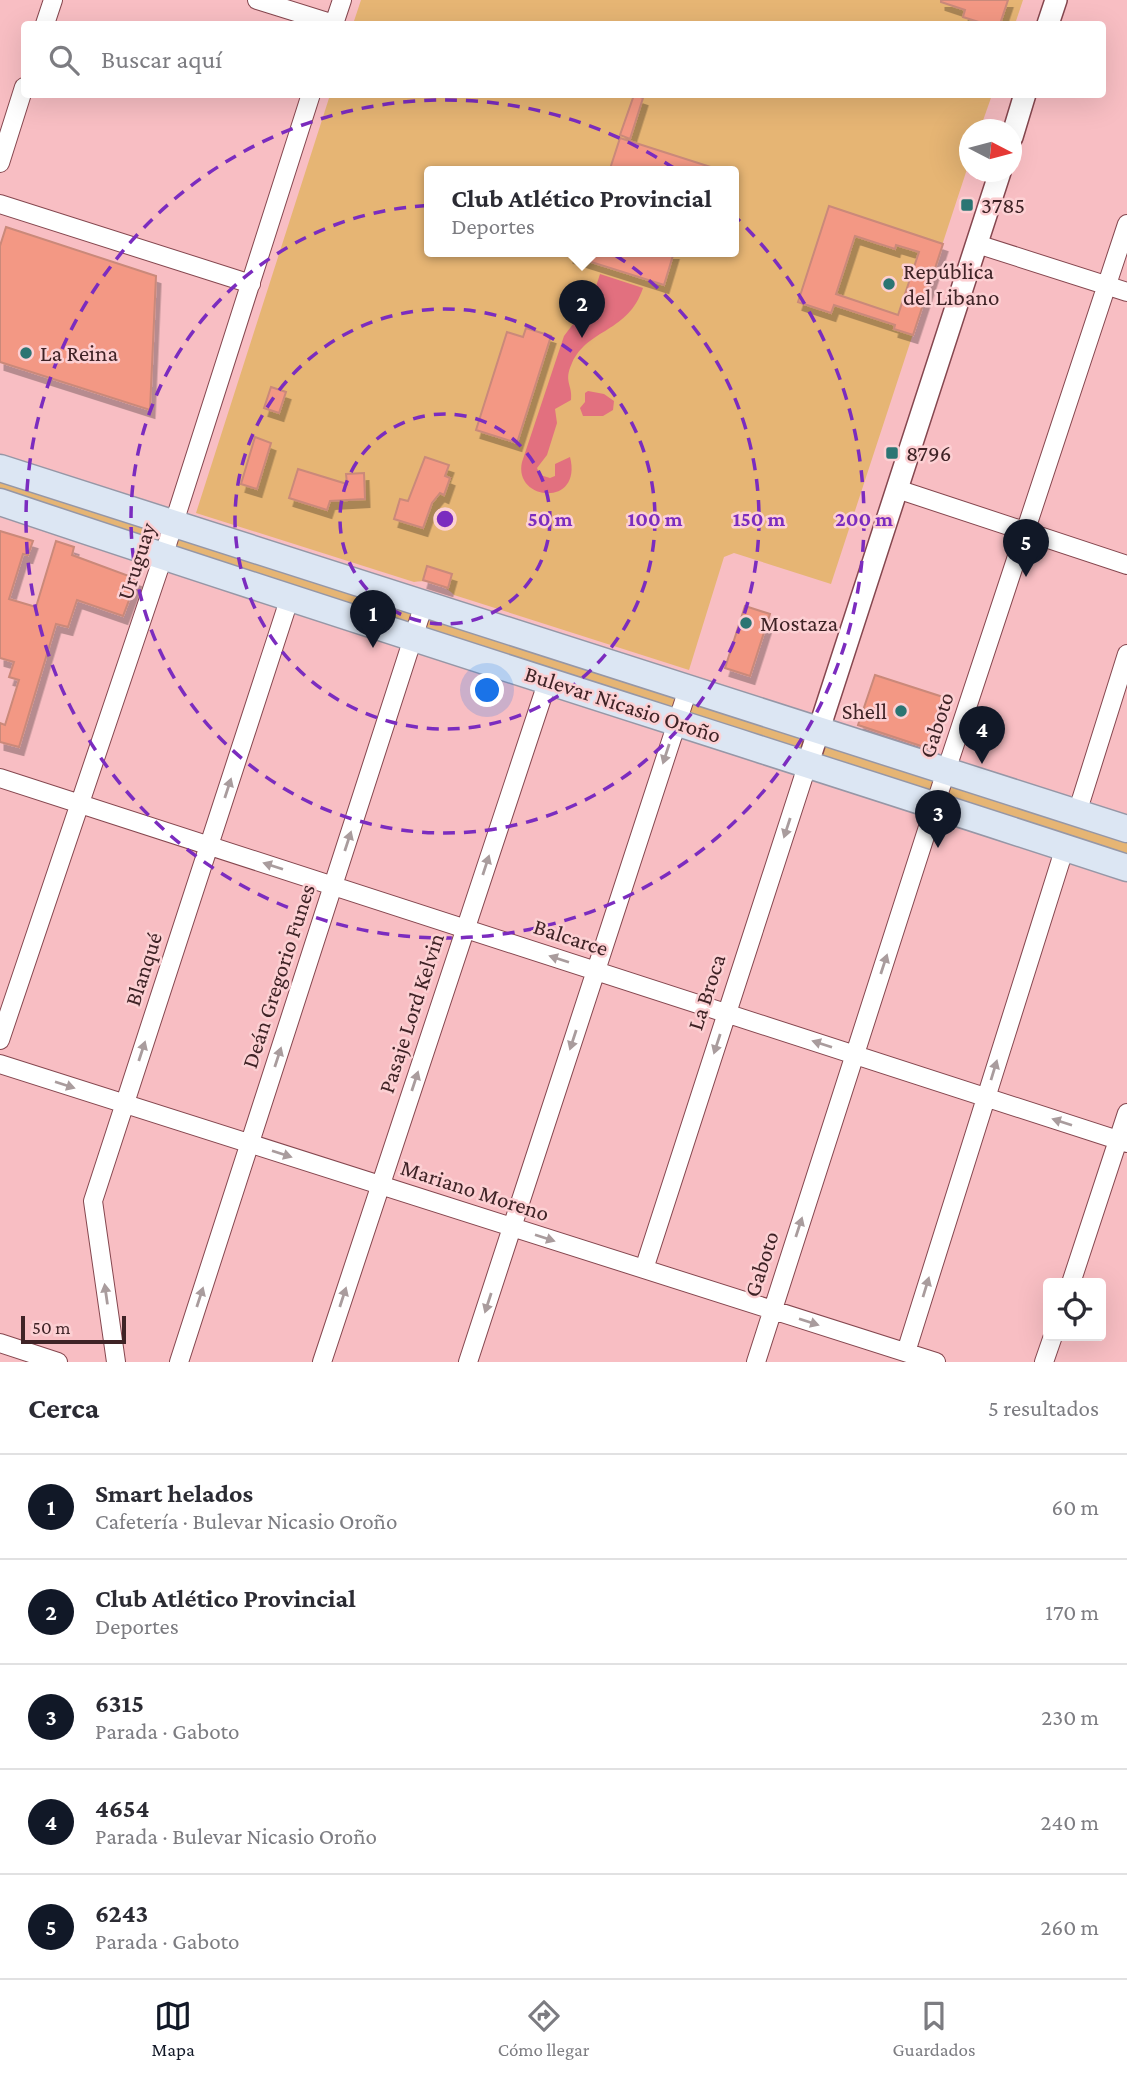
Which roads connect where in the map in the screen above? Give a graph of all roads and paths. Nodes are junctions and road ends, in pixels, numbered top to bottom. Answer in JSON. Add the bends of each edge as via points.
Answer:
{"nodes":[{"id":1,"x":53,"y":0,"type":"edge"},
{"id":2,"x":257,"y":0,"type":"edge"},
{"id":3,"x":342,"y":0,"type":"edge"},
{"id":4,"x":1056,"y":0,"type":"edge"},
{"id":5,"x":46,"y":21,"type":"edge"},
{"id":6,"x":324,"y":21,"type":"edge"},
{"id":7,"x":335,"y":21,"type":"edge"},
{"id":8,"x":1049,"y":21,"type":"edge"},
{"id":9,"x":21,"y":96,"type":"edge"},
{"id":10,"x":311,"y":98,"type":"edge"},
{"id":11,"x":1024,"y":98,"type":"edge"},
{"id":12,"x":1017,"y":119,"type":"edge"},
{"id":13,"x":0,"y":163,"type":"edge"},
{"id":14,"x":997,"y":182,"type":"edge"},
{"id":15,"x":0,"y":204,"type":"edge"},
{"id":16,"x":1127,"y":224,"type":"edge"},
{"id":17,"x":977,"y":243,"type":"junction"},
{"id":18,"x":251,"y":284,"type":"junction"},
{"id":19,"x":1107,"y":285,"type":"junction"},
{"id":20,"x":1127,"y":292,"type":"edge"},
{"id":21,"x":0,"y":468,"type":"edge"},
{"id":22,"x":897,"y":489,"type":"junction"},
{"id":23,"x":0,"y":502,"type":"edge"},
{"id":24,"x":174,"y":524,"type":"junction"},
{"id":25,"x":1025,"y":532,"type":"junction"},
{"id":26,"x":163,"y":557,"type":"junction"},
{"id":27,"x":1127,"y":565,"type":"edge"},
{"id":28,"x":290,"y":597,"type":"junction"},
{"id":29,"x":424,"y":604,"type":"junction"},
{"id":30,"x":414,"y":637,"type":"junction"},
{"id":31,"x":1127,"y":654,"type":"edge"},
{"id":32,"x":548,"y":680,"type":"junction"},
{"id":33,"x":688,"y":689,"type":"junction"},
{"id":34,"x":677,"y":721,"type":"junction"},
{"id":35,"x":818,"y":730,"type":"junction"},
{"id":36,"x":808,"y":763,"type":"junction"},
{"id":37,"x":946,"y":771,"type":"junction"},
{"id":38,"x":0,"y":778,"type":"edge"},
{"id":39,"x":80,"y":804,"type":"junction"},
{"id":40,"x":935,"y":805,"type":"junction"},
{"id":41,"x":1077,"y":813,"type":"junction"},
{"id":42,"x":1127,"y":829,"type":"edge"},
{"id":43,"x":209,"y":845,"type":"junction"},
{"id":44,"x":1065,"y":847,"type":"junction"},
{"id":45,"x":1127,"y":868,"type":"edge"},
{"id":46,"x":333,"y":886,"type":"junction"},
{"id":47,"x":465,"y":928,"type":"junction"},
{"id":48,"x":596,"y":971,"type":"junction"},
{"id":49,"x":727,"y":1013,"type":"junction"},
{"id":50,"x":0,"y":1040,"type":"edge"},
{"id":51,"x":855,"y":1055,"type":"junction"},
{"id":52,"x":0,"y":1064,"type":"edge"},
{"id":53,"x":986,"y":1097,"type":"junction"},
{"id":54,"x":125,"y":1104,"type":"junction"},
{"id":55,"x":1127,"y":1113,"type":"edge"},
{"id":56,"x":1122,"y":1142,"type":"edge"},
{"id":57,"x":250,"y":1144,"type":"junction"},
{"id":58,"x":380,"y":1185,"type":"junction"},
{"id":59,"x":512,"y":1227,"type":"junction"},
{"id":60,"x":644,"y":1269,"type":"junction"},
{"id":61,"x":1073,"y":1278,"type":"edge"},
{"id":62,"x":772,"y":1310,"type":"junction"},
{"id":63,"x":1051,"y":1341,"type":"edge"},
{"id":64,"x":0,"y":1343,"type":"edge"},
{"id":65,"x":906,"y":1352,"type":"junction"},
{"id":66,"x":36,"y":1359,"type":"edge"},
{"id":67,"x":58,"y":1362,"type":"edge"},
{"id":68,"x":116,"y":1362,"type":"edge"},
{"id":69,"x":179,"y":1362,"type":"edge"},
{"id":70,"x":322,"y":1362,"type":"edge"},
{"id":71,"x":468,"y":1362,"type":"edge"},
{"id":72,"x":756,"y":1362,"type":"edge"},
{"id":73,"x":936,"y":1362,"type":"edge"},
{"id":74,"x":1045,"y":1362,"type":"edge"}],
"edges":[{"from":1,"to":5,"type":"street"},
{"from":2,"to":6,"type":"street"},
{"from":3,"to":7,"type":"street"},
{"from":4,"to":8,"type":"street"},
{"from":9,"to":13,"type":"street"},
{"from":10,"to":18,"type":"street","name":"Uruguay"},
{"from":11,"to":12,"type":"street"},
{"from":14,"to":17,"type":"street","name":"La Broca"},
{"from":15,"to":18,"type":"street"},
{"from":16,"to":19,"type":"street","name":"Gaboto"},
{"from":17,"to":19,"type":"street"},
{"from":17,"to":22,"type":"street","name":"La Broca"},
{"from":18,"to":24,"type":"street","name":"Uruguay"},
{"from":19,"to":20,"type":"street"},
{"from":19,"to":25,"type":"street","name":"Gaboto"},
{"from":21,"to":24,"type":"main road","name":"Bulevar Nicasio Oroño"},
{"from":22,"to":25,"type":"street"},
{"from":22,"to":35,"type":"street","name":"La Broca"},
{"from":23,"to":26,"type":"main road","name":"Bulevar Nicasio Oroño"},
{"from":24,"to":26,"type":"street","name":"Uruguay"},
{"from":24,"to":29,"type":"main road","name":"Bulevar Nicasio Oroño"},
{"from":25,"to":27,"type":"street"},
{"from":25,"to":37,"type":"street","name":"Gaboto"},
{"from":26,"to":28,"type":"main road","name":"Bulevar Nicasio Oroño"},
{"from":26,"to":39,"type":"street","name":"Uruguay"},
{"from":28,"to":30,"type":"main road","name":"Bulevar Nicasio Oroño"},
{"from":43,"to":28,"type":"street","name":"Blanqué","one_way":true},
{"from":29,"to":30,"type":"street","name":"Deán Gregorio Funes"},
{"from":29,"to":33,"type":"main road","name":"Bulevar Nicasio Oroño"},
{"from":30,"to":32,"type":"main road","name":"Bulevar Nicasio Oroño"},
{"from":46,"to":30,"type":"street","name":"Deán Gregorio Funes","one_way":true},
{"from":31,"to":41,"type":"street"},
{"from":32,"to":34,"type":"main road","name":"Bulevar Nicasio Oroño"},
{"from":47,"to":32,"type":"street","name":"Pasaje Lord Kelvin","one_way":true},
{"from":33,"to":34,"type":"street"},
{"from":33,"to":35,"type":"main road","name":"Bulevar Nicasio Oroño"},
{"from":34,"to":36,"type":"main road","name":"Bulevar Nicasio Oroño"},
{"from":34,"to":48,"type":"street","one_way":true},
{"from":35,"to":36,"type":"street","name":"La Broca"},
{"from":35,"to":37,"type":"main road","name":"Bulevar Nicasio Oroño"},
{"from":36,"to":40,"type":"main road","name":"Bulevar Nicasio Oroño"},
{"from":36,"to":49,"type":"street","name":"La Broca","one_way":true},
{"from":37,"to":40,"type":"street","name":"Gaboto"},
{"from":37,"to":41,"type":"main road","name":"Bulevar Nicasio Oroño"},
{"from":38,"to":39,"type":"street","name":"Balcarce"},
{"from":39,"to":43,"type":"street","name":"Balcarce"},
{"from":39,"to":50,"type":"street","name":"Uruguay"},
{"from":40,"to":44,"type":"main road","name":"Bulevar Nicasio Oroño"},
{"from":51,"to":40,"type":"street","name":"Gaboto","one_way":true},
{"from":41,"to":42,"type":"main road","name":"Bulevar Nicasio Oroño"},
{"from":46,"to":43,"type":"street","name":"Balcarce","one_way":true},
{"from":54,"to":43,"type":"street","name":"Blanqué","one_way":true},
{"from":44,"to":45,"type":"main road","name":"Bulevar Nicasio Oroño"},
{"from":53,"to":44,"type":"street","one_way":true},
{"from":46,"to":47,"type":"street","name":"Balcarce"},
{"from":57,"to":46,"type":"street","name":"Deán Gregorio Funes","one_way":true},
{"from":48,"to":47,"type":"street","name":"Balcarce","one_way":true},
{"from":58,"to":47,"type":"street","name":"Pasaje Lord Kelvin","one_way":true},
{"from":48,"to":49,"type":"street","name":"Balcarce"},
{"from":48,"to":59,"type":"street","one_way":true},
{"from":51,"to":49,"type":"street","name":"Balcarce","one_way":true},
{"from":49,"to":60,"type":"street","name":"La Broca","one_way":true},
{"from":51,"to":53,"type":"street","name":"Balcarce"},
{"from":62,"to":51,"type":"street","name":"Gaboto","one_way":true},
{"from":52,"to":54,"type":"street","name":"Mariano Moreno","one_way":true},
{"from":56,"to":53,"type":"street","name":"Balcarce","one_way":true},
{"from":65,"to":53,"type":"street","one_way":true},
{"from":54,"to":57,"type":"street","name":"Mariano Moreno"},
{"from":68,"to":54,"type":"street","name":"Blanqué","one_way":true,"via":[[93,1201]]},
{"from":55,"to":56,"type":"street"},
{"from":56,"to":61,"type":"street"},
{"from":57,"to":58,"type":"street","name":"Mariano Moreno","one_way":true},
{"from":69,"to":57,"type":"street","name":"Deán Gregorio Funes","one_way":true},
{"from":58,"to":59,"type":"street","name":"Mariano Moreno"},
{"from":70,"to":58,"type":"street","name":"Pasaje Lord Kelvin","one_way":true},
{"from":59,"to":60,"type":"street","name":"Mariano Moreno","one_way":true},
{"from":59,"to":71,"type":"street","one_way":true},
{"from":60,"to":62,"type":"street","name":"Mariano Moreno"},
{"from":62,"to":65,"type":"street","name":"Mariano Moreno","one_way":true},
{"from":62,"to":72,"type":"street","name":"Gaboto"},
{"from":63,"to":74,"type":"street"},
{"from":64,"to":66,"type":"street"},
{"from":65,"to":73,"type":"street","name":"Mariano Moreno"},
{"from":66,"to":67,"type":"street"}]}
